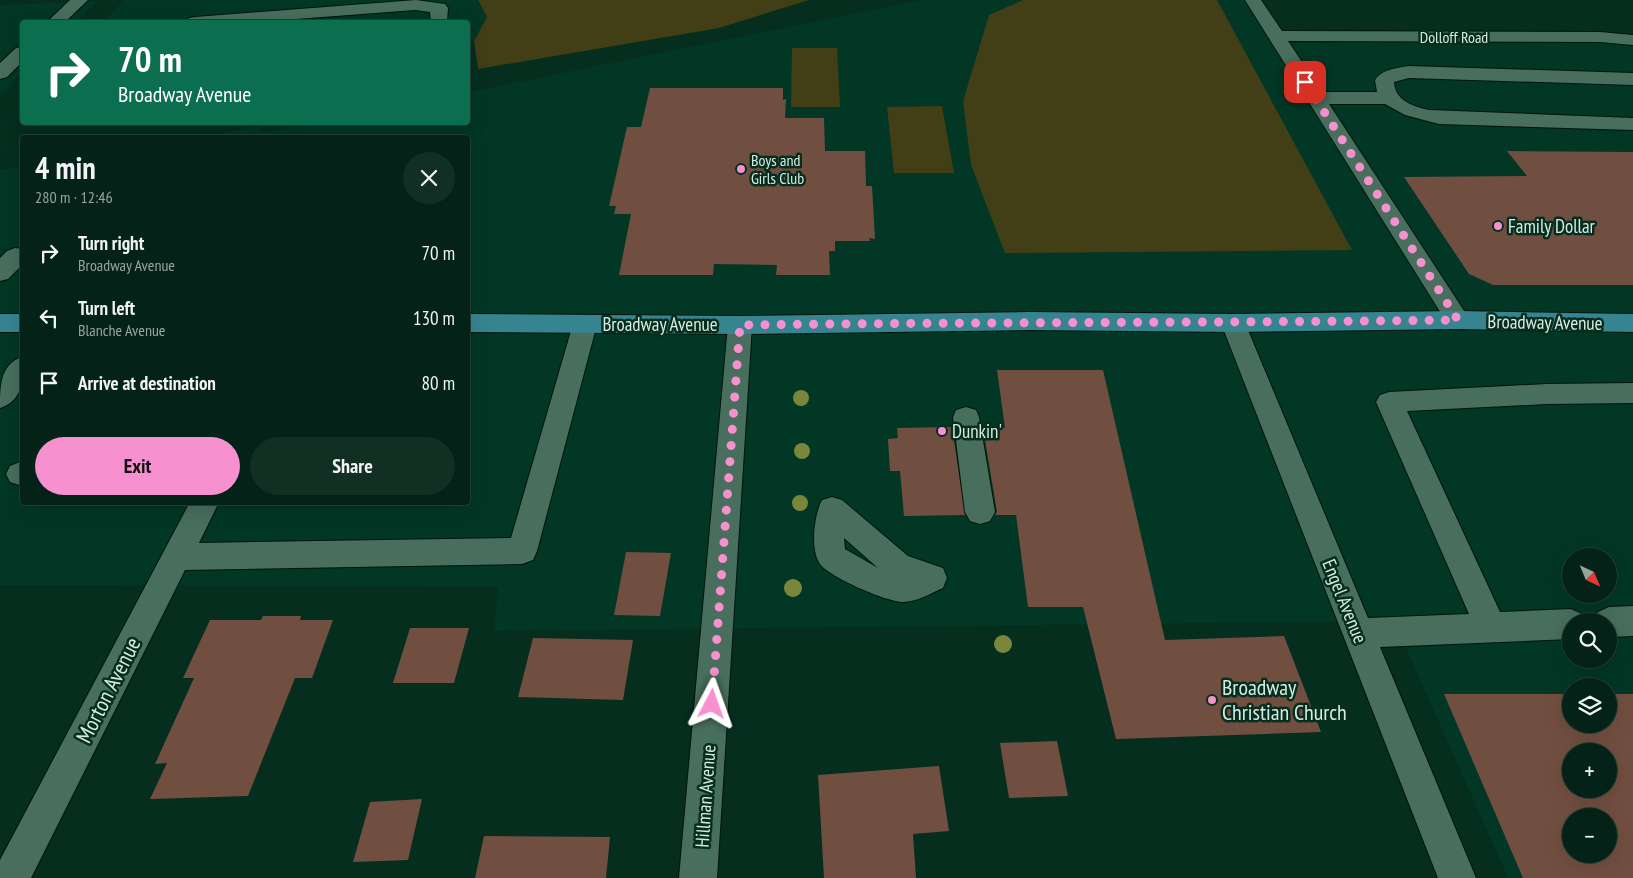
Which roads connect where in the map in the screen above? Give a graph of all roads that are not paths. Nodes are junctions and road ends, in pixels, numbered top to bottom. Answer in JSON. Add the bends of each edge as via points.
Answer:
{"nodes":[{"id":1,"x":80,"y":0,"type":"edge"},
{"id":2,"x":1253,"y":0,"type":"edge"},
{"id":3,"x":57,"y":20,"type":"edge"},
{"id":4,"x":222,"y":20,"type":"edge"},
{"id":5,"x":440,"y":20,"type":"edge"},
{"id":6,"x":1276,"y":36,"type":"junction"},
{"id":7,"x":1633,"y":40,"type":"edge"},
{"id":8,"x":20,"y":54,"type":"edge"},
{"id":9,"x":20,"y":69,"type":"edge"},
{"id":10,"x":2,"y":71,"type":"edge"},
{"id":11,"x":1633,"y":79,"type":"edge"},
{"id":12,"x":1315,"y":98,"type":"junction"},
{"id":13,"x":1388,"y":98,"type":"junction"},
{"id":14,"x":1633,"y":124,"type":"edge"},
{"id":15,"x":20,"y":256,"type":"edge"},
{"id":16,"x":0,"y":273,"type":"edge"},
{"id":17,"x":1458,"y":320,"type":"junction"},
{"id":18,"x":0,"y":323,"type":"edge"},
{"id":19,"x":20,"y":323,"type":"edge"},
{"id":20,"x":470,"y":323,"type":"edge"},
{"id":21,"x":1233,"y":323,"type":"junction"},
{"id":22,"x":1633,"y":323,"type":"edge"},
{"id":23,"x":585,"y":324,"type":"junction"},
{"id":24,"x":740,"y":325,"type":"junction"},
{"id":25,"x":1633,"y":393,"type":"edge"},
{"id":26,"x":966,"y":416,"type":"dead end"},
{"id":27,"x":204,"y":505,"type":"edge"},
{"id":28,"x":832,"y":509,"type":"dead end"},
{"id":29,"x":980,"y":512,"type":"dead end"},
{"id":30,"x":178,"y":557,"type":"junction"},
{"id":31,"x":932,"y":578,"type":"dead end"},
{"id":32,"x":1633,"y":621,"type":"edge"},
{"id":33,"x":1617,"y":622,"type":"edge"},
{"id":34,"x":1562,"y":624,"type":"edge"},
{"id":35,"x":1491,"y":627,"type":"junction"},
{"id":36,"x":1358,"y":633,"type":"junction"},
{"id":37,"x":11,"y":878,"type":"edge"},
{"id":38,"x":698,"y":878,"type":"edge"},
{"id":39,"x":1457,"y":878,"type":"edge"}],
"edges":[{"from":1,"to":3,"type":"street"},
{"from":2,"to":6,"type":"street"},
{"from":4,"to":5,"type":"street","via":[[415,6],[439,8]]},
{"from":6,"to":7,"type":"street","name":"Dolloff Road","via":[[1600,37]]},
{"from":6,"to":12,"type":"street"},
{"from":8,"to":10,"type":"street"},
{"from":9,"to":10,"type":"street"},
{"from":11,"to":13,"type":"street","via":[[1409,72],[1384,80]]},
{"from":12,"to":13,"type":"street"},
{"from":12,"to":17,"type":"street"},
{"from":13,"to":14,"type":"street","via":[[1412,111],[1447,119]]},
{"from":15,"to":16,"type":"street","via":[[15,256]]},
{"from":17,"to":21,"type":"main road","name":"Broadway Avenue"},
{"from":17,"to":22,"type":"main road","name":"Broadway Avenue"},
{"from":18,"to":19,"type":"main road"},
{"from":20,"to":23,"type":"main road","name":"Broadway Avenue"},
{"from":21,"to":24,"type":"main road","name":"Broadway Avenue","via":[[1029,321]]},
{"from":21,"to":36,"type":"street","name":"Engel Avenue"},
{"from":23,"to":24,"type":"main road","name":"Broadway Avenue"},
{"from":23,"to":30,"type":"street","via":[[522,551]]},
{"from":24,"to":38,"type":"street","name":"Hillman Avenue"},
{"from":25,"to":35,"type":"street","via":[[1389,402]]},
{"from":26,"to":29,"type":"street"},
{"from":27,"to":30,"type":"street","name":"Morton Avenue"},
{"from":28,"to":31,"type":"street","via":[[831,556],[856,573],[896,588],[909,588]]},
{"from":30,"to":37,"type":"street","name":"Morton Avenue"},
{"from":32,"to":33,"type":"street"},
{"from":34,"to":35,"type":"street"},
{"from":35,"to":36,"type":"street"},
{"from":36,"to":39,"type":"street","name":"Engel Avenue"}]}
